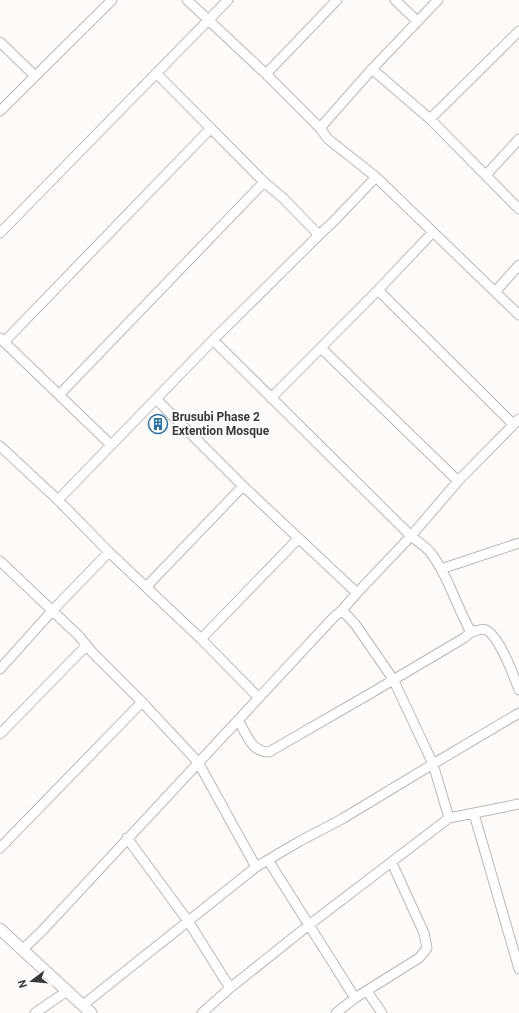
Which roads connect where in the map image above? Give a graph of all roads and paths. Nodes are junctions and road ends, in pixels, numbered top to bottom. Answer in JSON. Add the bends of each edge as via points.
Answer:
{"nodes":[{"id":1,"x":112,"y":0,"type":"edge"},
{"id":2,"x":187,"y":0,"type":"edge"},
{"id":3,"x":228,"y":0,"type":"edge"},
{"id":4,"x":337,"y":0,"type":"edge"},
{"id":5,"x":395,"y":0,"type":"edge"},
{"id":6,"x":438,"y":0,"type":"edge"},
{"id":7,"x":209,"y":21,"type":"junction"},
{"id":8,"x":416,"y":21,"type":"junction"},
{"id":9,"x":519,"y":31,"type":"edge"},
{"id":10,"x":0,"y":42,"type":"edge"},
{"id":11,"x":372,"y":69,"type":"junction"},
{"id":12,"x":156,"y":73,"type":"junction"},
{"id":13,"x":266,"y":74,"type":"junction"},
{"id":14,"x":35,"y":76,"type":"junction"},
{"id":15,"x":0,"y":111,"type":"edge"},
{"id":16,"x":430,"y":119,"type":"junction"},
{"id":17,"x":211,"y":128,"type":"junction"},
{"id":18,"x":320,"y":128,"type":"junction"},
{"id":19,"x":519,"y":140,"type":"edge"},
{"id":20,"x":486,"y":175,"type":"junction"},
{"id":21,"x":376,"y":177,"type":"junction"},
{"id":22,"x":264,"y":182,"type":"junction"},
{"id":23,"x":519,"y":209,"type":"edge"},
{"id":24,"x":433,"y":232,"type":"junction"},
{"id":25,"x":0,"y":233,"type":"edge"},
{"id":26,"x":319,"y":234,"type":"junction"},
{"id":27,"x":519,"y":265,"type":"edge"},
{"id":28,"x":378,"y":290,"type":"junction"},
{"id":29,"x":495,"y":292,"type":"junction"},
{"id":30,"x":519,"y":315,"type":"edge"},
{"id":31,"x":2,"y":340,"type":"edge"},
{"id":32,"x":213,"y":340,"type":"junction"},
{"id":33,"x":321,"y":348,"type":"junction"},
{"id":34,"x":59,"y":395,"type":"junction"},
{"id":35,"x":271,"y":398,"type":"junction"},
{"id":36,"x":156,"y":399,"type":"junction"},
{"id":37,"x":516,"y":421,"type":"edge"},
{"id":38,"x":0,"y":446,"type":"edge"},
{"id":39,"x":111,"y":446,"type":"junction"},
{"id":40,"x":458,"y":481,"type":"junction"},
{"id":41,"x":243,"y":486,"type":"junction"},
{"id":42,"x":58,"y":500,"type":"junction"},
{"id":43,"x":411,"y":536,"type":"junction"},
{"id":44,"x":298,"y":539,"type":"junction"},
{"id":45,"x":519,"y":543,"type":"edge"},
{"id":46,"x":109,"y":552,"type":"junction"},
{"id":47,"x":0,"y":561,"type":"edge"},
{"id":48,"x":441,"y":569,"type":"junction"},
{"id":49,"x":146,"y":587,"type":"junction"},
{"id":50,"x":357,"y":593,"type":"junction"},
{"id":51,"x":342,"y":610,"type":"junction"},
{"id":52,"x":52,"y":611,"type":"junction"},
{"id":53,"x":471,"y":632,"type":"junction"},
{"id":54,"x":200,"y":639,"type":"junction"},
{"id":55,"x":86,"y":646,"type":"junction"},
{"id":56,"x":0,"y":669,"type":"edge"},
{"id":57,"x":393,"y":679,"type":"junction"},
{"id":58,"x":519,"y":690,"type":"edge"},
{"id":59,"x":259,"y":698,"type":"junction"},
{"id":60,"x":142,"y":702,"type":"junction"},
{"id":61,"x":519,"y":713,"type":"edge"},
{"id":62,"x":238,"y":720,"type":"junction"},
{"id":63,"x":0,"y":734,"type":"edge"},
{"id":64,"x":198,"y":762,"type":"junction"},
{"id":65,"x":433,"y":764,"type":"junction"},
{"id":66,"x":519,"y":804,"type":"edge"},
{"id":67,"x":474,"y":814,"type":"junction"},
{"id":68,"x":449,"y":818,"type":"junction"},
{"id":69,"x":127,"y":838,"type":"junction"},
{"id":70,"x":0,"y":848,"type":"edge"},
{"id":71,"x":268,"y":860,"type":"junction"},
{"id":72,"x":392,"y":863,"type":"junction"},
{"id":73,"x":256,"y":867,"type":"junction"},
{"id":74,"x":188,"y":921,"type":"junction"},
{"id":75,"x":309,"y":925,"type":"junction"},
{"id":76,"x":0,"y":929,"type":"edge"},
{"id":77,"x":22,"y":950,"type":"junction"},
{"id":78,"x":519,"y":969,"type":"edge"},
{"id":79,"x":230,"y":988,"type":"junction"},
{"id":80,"x":68,"y":991,"type":"junction"},
{"id":81,"x":367,"y":991,"type":"junction"},
{"id":82,"x":355,"y":998,"type":"junction"},
{"id":83,"x":87,"y":1009,"type":"edge"},
{"id":84,"x":35,"y":1013,"type":"edge"},
{"id":85,"x":202,"y":1013,"type":"edge"},
{"id":86,"x":336,"y":1013,"type":"edge"},
{"id":87,"x":382,"y":1013,"type":"edge"}],
"edges":[{"from":1,"to":14,"type":"street"},
{"from":2,"to":7,"type":"street"},
{"from":3,"to":7,"type":"street"},
{"from":4,"to":13,"type":"street"},
{"from":5,"to":8,"type":"street"},
{"from":6,"to":8,"type":"street"},
{"from":7,"to":12,"type":"street"},
{"from":7,"to":13,"type":"street"},
{"from":8,"to":11,"type":"street"},
{"from":9,"to":16,"type":"street"},
{"from":10,"to":14,"type":"street"},
{"from":11,"to":16,"type":"street"},
{"from":11,"to":18,"type":"street"},
{"from":12,"to":17,"type":"street"},
{"from":12,"to":25,"type":"street"},
{"from":13,"to":18,"type":"street"},
{"from":14,"to":15,"type":"street"},
{"from":16,"to":20,"type":"street"},
{"from":17,"to":22,"type":"street"},
{"from":17,"to":31,"type":"street"},
{"from":18,"to":21,"type":"street","via":[[328,139]]},
{"from":19,"to":20,"type":"street"},
{"from":20,"to":23,"type":"street"},
{"from":21,"to":24,"type":"street"},
{"from":21,"to":26,"type":"street"},
{"from":22,"to":26,"type":"street","via":[[284,198]]},
{"from":22,"to":34,"type":"street"},
{"from":24,"to":28,"type":"street"},
{"from":24,"to":29,"type":"street"},
{"from":26,"to":32,"type":"street"},
{"from":27,"to":29,"type":"street"},
{"from":28,"to":33,"type":"street"},
{"from":28,"to":37,"type":"street"},
{"from":29,"to":30,"type":"street"},
{"from":31,"to":34,"type":"street"},
{"from":32,"to":35,"type":"street"},
{"from":32,"to":36,"type":"street"},
{"from":33,"to":35,"type":"street"},
{"from":33,"to":40,"type":"street"},
{"from":34,"to":39,"type":"street"},
{"from":35,"to":43,"type":"street"},
{"from":36,"to":39,"type":"street"},
{"from":36,"to":41,"type":"street"},
{"from":37,"to":40,"type":"street"},
{"from":38,"to":42,"type":"street"},
{"from":39,"to":42,"type":"street"},
{"from":40,"to":43,"type":"street"},
{"from":41,"to":44,"type":"street"},
{"from":41,"to":49,"type":"street"},
{"from":42,"to":46,"type":"street"},
{"from":43,"to":48,"type":"street","via":[[429,551]]},
{"from":43,"to":50,"type":"street"},
{"from":44,"to":50,"type":"street"},
{"from":44,"to":54,"type":"street"},
{"from":45,"to":48,"type":"street"},
{"from":46,"to":49,"type":"street"},
{"from":46,"to":52,"type":"street"},
{"from":47,"to":52,"type":"street"},
{"from":48,"to":53,"type":"street"},
{"from":49,"to":54,"type":"street"},
{"from":50,"to":51,"type":"street"},
{"from":51,"to":57,"type":"street","via":[[355,624]]},
{"from":51,"to":59,"type":"street"},
{"from":52,"to":55,"type":"street"},
{"from":52,"to":56,"type":"street"},
{"from":53,"to":57,"type":"street"},
{"from":53,"to":58,"type":"street","via":[[482,629],[492,635],[508,661]]},
{"from":54,"to":59,"type":"street"},
{"from":55,"to":60,"type":"street"},
{"from":55,"to":63,"type":"street"},
{"from":57,"to":62,"type":"street","via":[[269,752],[262,752],[254,747]]},
{"from":57,"to":65,"type":"street"},
{"from":59,"to":62,"type":"street"},
{"from":60,"to":64,"type":"street"},
{"from":60,"to":70,"type":"street"},
{"from":61,"to":65,"type":"street"},
{"from":62,"to":64,"type":"street"},
{"from":64,"to":69,"type":"street"},
{"from":64,"to":73,"type":"street"},
{"from":65,"to":68,"type":"street"},
{"from":65,"to":71,"type":"street","via":[[342,820]]},
{"from":66,"to":67,"type":"street"},
{"from":67,"to":68,"type":"street"},
{"from":67,"to":78,"type":"street"},
{"from":68,"to":72,"type":"street"},
{"from":69,"to":74,"type":"street"},
{"from":69,"to":77,"type":"street"},
{"from":71,"to":73,"type":"street"},
{"from":71,"to":75,"type":"street"},
{"from":72,"to":75,"type":"street"},
{"from":72,"to":81,"type":"street","via":[[424,933],[427,948],[419,958]]},
{"from":73,"to":74,"type":"street"},
{"from":74,"to":79,"type":"street"},
{"from":74,"to":83,"type":"street"},
{"from":75,"to":79,"type":"street"},
{"from":75,"to":82,"type":"street"},
{"from":76,"to":77,"type":"main road"},
{"from":77,"to":80,"type":"main road"},
{"from":79,"to":85,"type":"street"},
{"from":80,"to":83,"type":"main road"},
{"from":80,"to":84,"type":"street"},
{"from":81,"to":82,"type":"street"},
{"from":81,"to":87,"type":"street"},
{"from":82,"to":86,"type":"street"}]}
